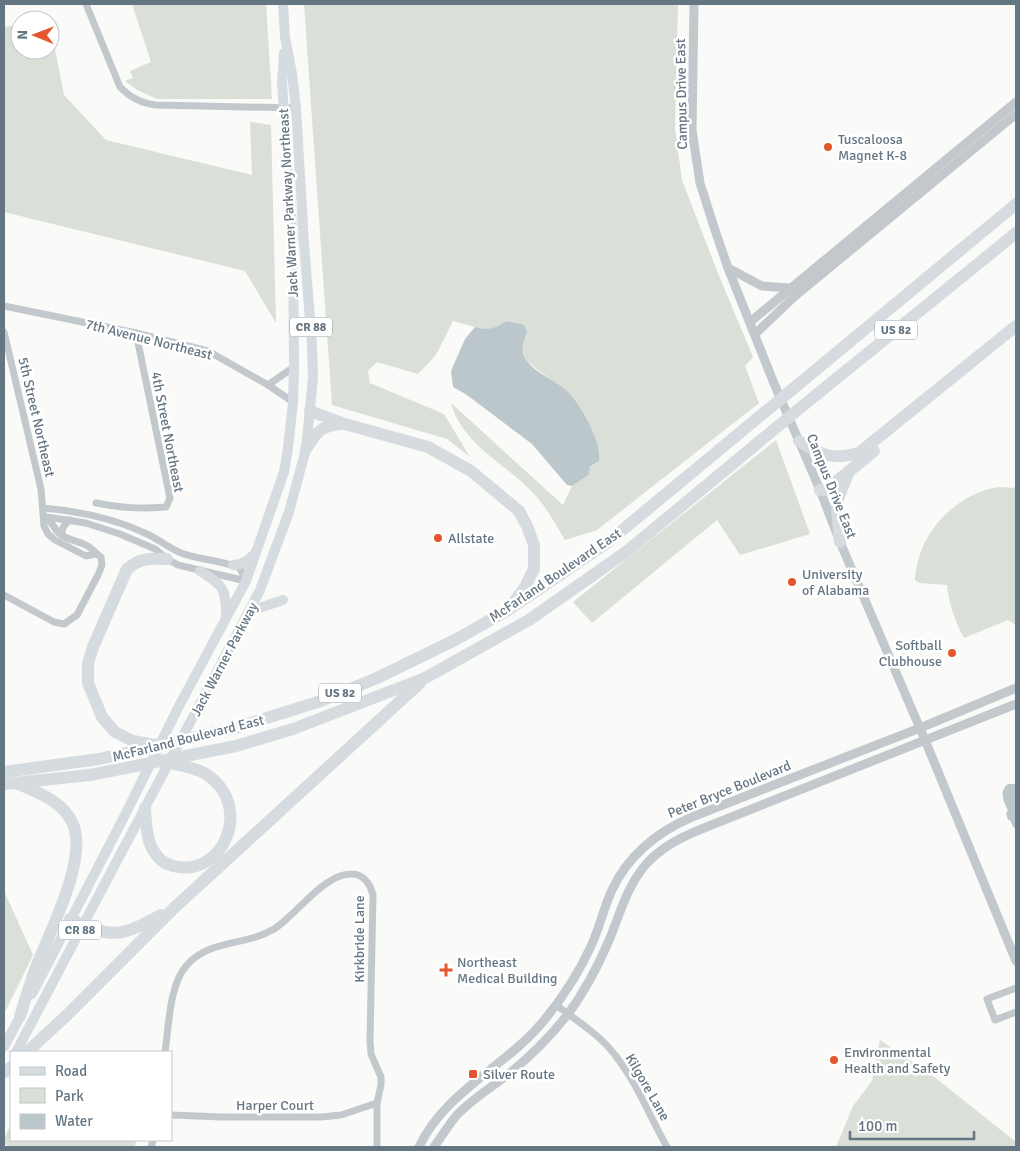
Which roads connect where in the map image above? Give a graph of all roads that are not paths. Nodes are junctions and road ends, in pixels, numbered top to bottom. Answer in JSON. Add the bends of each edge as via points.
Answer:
{"nodes":[{"id":1,"x":86,"y":4,"type":"edge"},
{"id":2,"x":283,"y":4,"type":"edge"},
{"id":3,"x":694,"y":4,"type":"edge"},
{"id":4,"x":285,"y":37,"type":"junction"},
{"id":5,"x":1016,"y":102,"type":"edge"},
{"id":6,"x":283,"y":108,"type":"junction"},
{"id":7,"x":296,"y":108,"type":"junction"},
{"id":8,"x":1016,"y":114,"type":"edge"},
{"id":9,"x":1016,"y":204,"type":"edge"},
{"id":10,"x":1016,"y":234,"type":"edge"},
{"id":11,"x":728,"y":268,"type":"junction"},
{"id":12,"x":790,"y":288,"type":"junction"},
{"id":13,"x":4,"y":306,"type":"edge"},
{"id":14,"x":750,"y":322,"type":"junction"},
{"id":15,"x":1016,"y":326,"type":"edge"},
{"id":16,"x":4,"y":332,"type":"edge"},
{"id":17,"x":136,"y":333,"type":"junction"},
{"id":18,"x":755,"y":334,"type":"junction"},
{"id":19,"x":1016,"y":336,"type":"edge"},
{"id":20,"x":294,"y":367,"type":"junction"},
{"id":21,"x":268,"y":385,"type":"junction"},
{"id":22,"x":293,"y":402,"type":"junction"},
{"id":23,"x":310,"y":411,"type":"junction"},
{"id":24,"x":345,"y":424,"type":"junction"},
{"id":25,"x":799,"y":441,"type":"junction"},
{"id":26,"x":306,"y":449,"type":"junction"},
{"id":27,"x":859,"y":453,"type":"junction"},
{"id":28,"x":850,"y":471,"type":"junction"},
{"id":29,"x":820,"y":490,"type":"junction"},
{"id":30,"x":96,"y":503,"type":"dead end"},
{"id":31,"x":43,"y":508,"type":"junction"},
{"id":32,"x":45,"y":517,"type":"junction"},
{"id":33,"x":70,"y":520,"type":"junction"},
{"id":34,"x":62,"y":536,"type":"junction"},
{"id":35,"x":840,"y":542,"type":"junction"},
{"id":36,"x":81,"y":544,"type":"junction"},
{"id":37,"x":258,"y":550,"type":"junction"},
{"id":38,"x":78,"y":552,"type":"junction"},
{"id":39,"x":95,"y":554,"type":"junction"},
{"id":40,"x":167,"y":559,"type":"junction"},
{"id":41,"x":233,"y":565,"type":"junction"},
{"id":42,"x":200,"y":571,"type":"junction"},
{"id":43,"x":246,"y":581,"type":"junction"},
{"id":44,"x":260,"y":590,"type":"junction"},
{"id":45,"x":4,"y":595,"type":"edge"},
{"id":46,"x":283,"y":600,"type":"dead end"},
{"id":47,"x":508,"y":610,"type":"junction"},
{"id":48,"x":250,"y":611,"type":"junction"},
{"id":49,"x":226,"y":620,"type":"junction"},
{"id":50,"x":425,"y":678,"type":"junction"},
{"id":51,"x":1016,"y":688,"type":"edge"},
{"id":52,"x":1016,"y":704,"type":"edge"},
{"id":53,"x":179,"y":706,"type":"joint"},
{"id":54,"x":920,"y":728,"type":"junction"},
{"id":55,"x":925,"y":740,"type":"junction"},
{"id":56,"x":160,"y":746,"type":"junction"},
{"id":57,"x":160,"y":761,"type":"junction"},
{"id":58,"x":4,"y":772,"type":"edge"},
{"id":59,"x":10,"y":783,"type":"edge"},
{"id":60,"x":145,"y":808,"type":"junction"},
{"id":61,"x":174,"y":908,"type":"junction"},
{"id":62,"x":70,"y":919,"type":"junction"},
{"id":63,"x":83,"y":925,"type":"junction"},
{"id":64,"x":1016,"y":961,"type":"edge"},
{"id":65,"x":1016,"y":988,"type":"edge"},
{"id":66,"x":556,"y":1005,"type":"junction"},
{"id":67,"x":1016,"y":1012,"type":"edge"},
{"id":68,"x":568,"y":1014,"type":"junction"},
{"id":69,"x":20,"y":1016,"type":"junction"},
{"id":70,"x":4,"y":1047,"type":"edge"},
{"id":71,"x":17,"y":1051,"type":"edge"},
{"id":72,"x":28,"y":1051,"type":"edge"},
{"id":73,"x":165,"y":1051,"type":"edge"},
{"id":74,"x":377,"y":1103,"type":"junction"},
{"id":75,"x":172,"y":1115,"type":"edge"},
{"id":76,"x":377,"y":1147,"type":"edge"},
{"id":77,"x":419,"y":1147,"type":"edge"},
{"id":78,"x":434,"y":1147,"type":"edge"},
{"id":79,"x":667,"y":1147,"type":"edge"}],
"edges":[{"from":1,"to":6,"type":"street","via":[[120,87],[136,100],[156,105]]},
{"from":2,"to":4,"type":"main road","name":"Jack Warner Parkway Northeast","number":"CR 88"},
{"from":3,"to":11,"type":"street","name":"Campus Drive East","via":[[692,130],[704,200]]},
{"from":4,"to":6,"type":"main road","name":"Jack Warner Parkway Northeast","number":"CR 88"},
{"from":4,"to":7,"type":"main road","name":"Jack Warner Parkway Northeast","number":"CR 88"},
{"from":5,"to":12,"type":"street"},
{"from":6,"to":7,"type":"street"},
{"from":6,"to":20,"type":"main road","name":"Jack Warner Parkway Northeast","number":"CR 88","via":[[293,239]]},
{"from":7,"to":23,"type":"main road","name":"Jack Warner Parkway Northeast","number":"CR 88","via":[[312,345]]},
{"from":8,"to":18,"type":"street","via":[[795,296]]},
{"from":9,"to":47,"type":"highway","name":"McFarland Boulevard East","number":"US 82","via":[[608,542]]},
{"from":10,"to":50,"type":"highway","name":"McFarland Boulevard East","number":"US 82","via":[[626,552],[528,620]]},
{"from":11,"to":12,"type":"street","via":[[762,286]]},
{"from":11,"to":14,"type":"street","name":"Campus Drive East"},
{"from":12,"to":14,"type":"street"},
{"from":13,"to":17,"type":"street","name":"7th Avenue Northeast"},
{"from":14,"to":18,"type":"street","name":"Campus Drive East"},
{"from":15,"to":27,"type":"highway"},
{"from":16,"to":31,"type":"street","name":"5th Street Northeast"},
{"from":17,"to":21,"type":"street","name":"7th Avenue Northeast","via":[[208,351]]},
{"from":17,"to":30,"type":"street","name":"4th Street Northeast","via":[[170,498],[166,507],[128,508]]},
{"from":18,"to":25,"type":"street","name":"Campus Drive East"},
{"from":19,"to":28,"type":"highway"},
{"from":20,"to":21,"type":"street"},
{"from":20,"to":22,"type":"main road","name":"Jack Warner Parkway Northeast","number":"CR 88"},
{"from":21,"to":22,"type":"street","name":"7th Avenue Northeast"},
{"from":22,"to":23,"type":"main road","name":"7th Avenue Northeast"},
{"from":22,"to":37,"type":"main road","name":"Jack Warner Parkway Northeast","number":"CR 88","via":[[284,472]]},
{"from":23,"to":24,"type":"highway"},
{"from":23,"to":26,"type":"main road","name":"Jack Warner Parkway","number":"CR 88"},
{"from":24,"to":26,"type":"highway","via":[[330,424],[316,433]]},
{"from":24,"to":47,"type":"highway","via":[[428,447],[471,471],[518,511],[534,545],[534,569]]},
{"from":25,"to":27,"type":"highway","via":[[812,450],[831,456],[843,458]]},
{"from":25,"to":29,"type":"street","name":"Campus Drive East"},
{"from":26,"to":44,"type":"main road","name":"Jack Warner Parkway","number":"CR 88","via":[[289,512]]},
{"from":27,"to":29,"type":"highway"},
{"from":28,"to":29,"type":"highway","via":[[826,490]]},
{"from":28,"to":35,"type":"highway","via":[[838,499]]},
{"from":29,"to":35,"type":"street","name":"Campus Drive East"},
{"from":31,"to":32,"type":"street","name":"5th Street Northeast"},
{"from":31,"to":41,"type":"street","via":[[102,518],[145,533],[178,552]]},
{"from":32,"to":33,"type":"street"},
{"from":32,"to":34,"type":"street","via":[[52,521]]},
{"from":32,"to":38,"type":"street","name":"5th Street Northeast","via":[[44,526],[48,534]]},
{"from":33,"to":34,"type":"street","via":[[61,531]]},
{"from":33,"to":40,"type":"street","via":[[139,541]]},
{"from":34,"to":36,"type":"street"},
{"from":35,"to":54,"type":"street","name":"Campus Drive East"},
{"from":36,"to":38,"type":"street"},
{"from":36,"to":39,"type":"street"},
{"from":37,"to":41,"type":"main road","via":[[250,559]]},
{"from":37,"to":43,"type":"main road","name":"Jack Warner Parkway Northeast","number":"CR 88"},
{"from":38,"to":39,"type":"street","via":[[86,556]]},
{"from":39,"to":45,"type":"street","via":[[101,556],[98,575],[77,615],[64,624],[54,622]]},
{"from":40,"to":42,"type":"street"},
{"from":40,"to":56,"type":"highway","via":[[136,561],[127,569],[88,663],[88,683],[102,717],[115,732],[133,741]]},
{"from":41,"to":43,"type":"street","via":[[240,568]]},
{"from":42,"to":43,"type":"street"},
{"from":42,"to":49,"type":"main road","via":[[216,581],[226,595]]},
{"from":43,"to":44,"type":"main road"},
{"from":43,"to":49,"type":"main road","name":"Jack Warner Parkway Northeast","number":"CR 88"},
{"from":44,"to":48,"type":"main road","name":"Jack Warner Parkway","number":"CR 88"},
{"from":46,"to":48,"type":"main road"},
{"from":47,"to":56,"type":"highway","name":"McFarland Boulevard East","number":"US 82","via":[[377,678],[321,701],[235,728]]},
{"from":48,"to":60,"type":"main road","name":"Jack Warner Parkway","number":"CR 88"},
{"from":49,"to":53,"type":"main road","name":"Jack Warner Parkway Northeast","number":"CR 88"},
{"from":50,"to":57,"type":"highway","name":"McFarland Boulevard East","number":"US 82","via":[[293,729],[236,746]]},
{"from":50,"to":61,"type":"highway"},
{"from":51,"to":54,"type":"street","name":"Peter Bryce Boulevard"},
{"from":52,"to":55,"type":"street","name":"Peter Bryce Boulevard"},
{"from":53,"to":62,"type":"main road","name":"Jack Warner Parkway"},
{"from":54,"to":55,"type":"street","name":"Campus Drive East"},
{"from":54,"to":66,"type":"street","name":"Peter Bryce Boulevard","via":[[685,820],[657,836],[619,877],[584,961]]},
{"from":55,"to":64,"type":"street","name":"Campus Drive East"},
{"from":55,"to":68,"type":"street","name":"Peter Bryce Boulevard","via":[[683,836],[663,849],[634,881],[622,902],[602,956]]},
{"from":56,"to":58,"type":"highway","name":"McFarland Boulevard East","number":"US 82","via":[[99,759]]},
{"from":57,"to":59,"type":"highway","name":"McFarland Boulevard East","number":"US 82","via":[[90,775]]},
{"from":57,"to":60,"type":"highway","via":[[205,774],[221,787],[230,806],[228,836],[216,853],[200,865],[180,868],[165,863],[154,852],[147,833]]},
{"from":59,"to":69,"type":"highway","via":[[46,796],[63,808],[74,824],[77,844],[73,874]]},
{"from":60,"to":63,"type":"main road","name":"Jack Warner Parkway","number":"CR 88"},
{"from":61,"to":63,"type":"highway","via":[[135,929],[116,934]]},
{"from":61,"to":72,"type":"highway"},
{"from":62,"to":63,"type":"highway"},
{"from":62,"to":69,"type":"main road","name":"Jack Warner Parkway"},
{"from":63,"to":71,"type":"main road","name":"Jack Warner Parkway","number":"CR 88"},
{"from":65,"to":67,"type":"street","via":[[987,999],[994,1020]]},
{"from":66,"to":68,"type":"street","name":"Kilgore Lane"},
{"from":66,"to":77,"type":"street","name":"Peter Bryce Boulevard","via":[[511,1054],[460,1093],[441,1113]]},
{"from":68,"to":78,"type":"street","name":"Peter Bryce Boulevard","via":[[527,1058],[466,1106]]},
{"from":68,"to":79,"type":"street","name":"Kilgore Lane","via":[[615,1055]]},
{"from":69,"to":70,"type":"main road","name":"Jack Warner Parkway"},
{"from":73,"to":74,"type":"street","name":"Kirkbride Lane","via":[[178,980],[193,958],[214,947],[263,935],[331,881],[349,874],[357,875],[371,886],[373,895],[370,1041],[371,1054],[381,1077]]},
{"from":74,"to":75,"type":"street","name":"Harper Court","via":[[347,1114],[320,1117]]},
{"from":74,"to":76,"type":"street","name":"Kirkbride Lane"}]}
